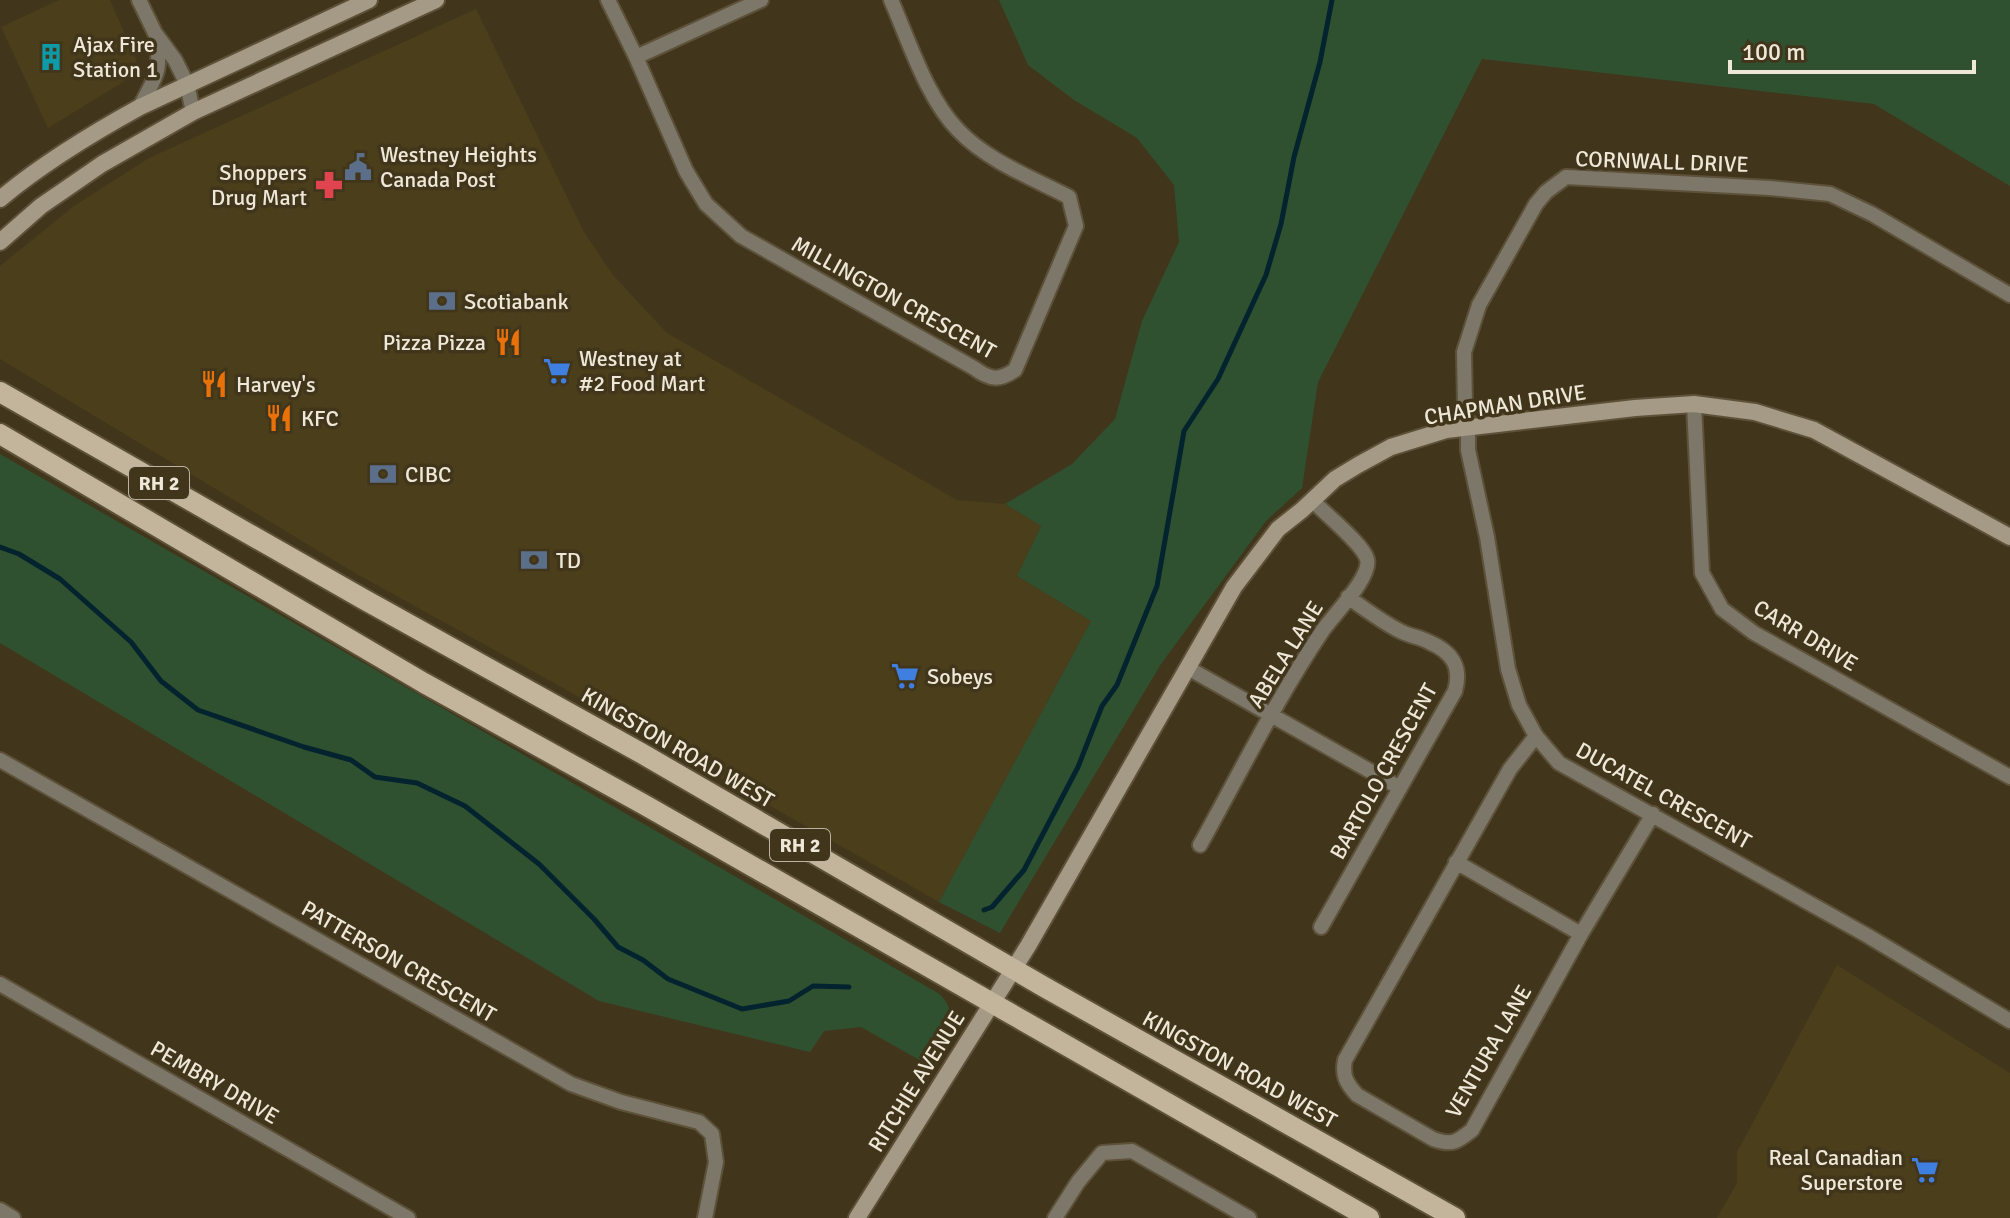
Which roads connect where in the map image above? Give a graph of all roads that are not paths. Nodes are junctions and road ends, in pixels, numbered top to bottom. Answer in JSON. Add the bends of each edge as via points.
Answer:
{"nodes":[{"id":1,"x":139,"y":0,"type":"edge"},
{"id":2,"x":369,"y":0,"type":"edge"},
{"id":3,"x":436,"y":0,"type":"edge"},
{"id":4,"x":608,"y":0,"type":"edge"},
{"id":5,"x":761,"y":0,"type":"edge"},
{"id":6,"x":891,"y":0,"type":"edge"},
{"id":7,"x":155,"y":33,"type":"junction"},
{"id":8,"x":636,"y":57,"type":"junction"},
{"id":9,"x":187,"y":84,"type":"junction"},
{"id":10,"x":140,"y":107,"type":"junction"},
{"id":11,"x":193,"y":112,"type":"junction"},
{"id":12,"x":0,"y":199,"type":"edge"},
{"id":13,"x":0,"y":242,"type":"edge"},
{"id":14,"x":2010,"y":295,"type":"edge"},
{"id":15,"x":0,"y":380,"type":"edge"},
{"id":16,"x":0,"y":392,"type":"edge"},
{"id":17,"x":1694,"y":404,"type":"junction"},
{"id":18,"x":25,"y":406,"type":"junction"},
{"id":19,"x":1468,"y":427,"type":"junction"},
{"id":20,"x":0,"y":434,"type":"edge"},
{"id":21,"x":1312,"y":500,"type":"junction"},
{"id":22,"x":2010,"y":537,"type":"edge"},
{"id":23,"x":1348,"y":597,"type":"junction"},
{"id":24,"x":1188,"y":668,"type":"junction"},
{"id":25,"x":1272,"y":715,"type":"junction"},
{"id":26,"x":1536,"y":736,"type":"junction"},
{"id":27,"x":0,"y":760,"type":"edge"},
{"id":28,"x":2010,"y":777,"type":"edge"},
{"id":29,"x":1400,"y":788,"type":"junction"},
{"id":30,"x":1653,"y":814,"type":"junction"},
{"id":31,"x":1200,"y":845,"type":"dead end"},
{"id":32,"x":1456,"y":862,"type":"junction"},
{"id":33,"x":1321,"y":927,"type":"dead end"},
{"id":34,"x":1581,"y":934,"type":"junction"},
{"id":35,"x":1013,"y":968,"type":"junction"},
{"id":36,"x":0,"y":984,"type":"edge"},
{"id":37,"x":990,"y":1004,"type":"junction"},
{"id":38,"x":2010,"y":1021,"type":"edge"},
{"id":39,"x":0,"y":1210,"type":"edge"},
{"id":40,"x":13,"y":1218,"type":"edge"},
{"id":41,"x":408,"y":1218,"type":"edge"},
{"id":42,"x":705,"y":1218,"type":"edge"},
{"id":43,"x":857,"y":1218,"type":"edge"},
{"id":44,"x":1055,"y":1218,"type":"edge"},
{"id":45,"x":1249,"y":1218,"type":"edge"},
{"id":46,"x":1369,"y":1218,"type":"edge"},
{"id":47,"x":1455,"y":1218,"type":"edge"}],
"edges":[{"from":1,"to":7,"type":"street"},
{"from":2,"to":9,"type":"street"},
{"from":3,"to":11,"type":"street"},
{"from":4,"to":8,"type":"street","name":"MILLINGTON CRESCENT"},
{"from":5,"to":8,"type":"street"},
{"from":6,"to":8,"type":"street","name":"MILLINGTON CRESCENT","via":[[934,99],[959,131],[992,157],[1069,197],[1076,226],[1015,370],[1003,378],[986,377],[741,236],[706,204],[686,171]]},
{"from":7,"to":9,"type":"street"},
{"from":7,"to":10,"type":"street","via":[[158,71]]},
{"from":9,"to":10,"type":"street"},
{"from":9,"to":11,"type":"street"},
{"from":10,"to":12,"type":"street"},
{"from":11,"to":13,"type":"street","via":[[102,164]]},
{"from":14,"to":19,"type":"street","name":"CORNWALL DRIVE","via":[[1830,194],[1566,177],[1536,204],[1479,305],[1464,352]]},
{"from":15,"to":18,"type":"main road"},
{"from":16,"to":18,"type":"main road","name":"KINGSTON ROAD WEST","number":"RH 2"},
{"from":17,"to":19,"type":"street","name":"CHAPMAN DRIVE"},
{"from":17,"to":22,"type":"street","name":"CHAPMAN DRIVE","via":[[1755,412],[1814,430]]},
{"from":17,"to":28,"type":"street","name":"CARR DRIVE","via":[[1702,573],[1722,609],[1754,633]]},
{"from":18,"to":35,"type":"main road","name":"KINGSTON ROAD WEST","number":"RH 2"},
{"from":19,"to":21,"type":"street","name":"CHAPMAN DRIVE","via":[[1391,447],[1335,479]]},
{"from":19,"to":26,"type":"street","name":"DUCATEL CRESCENT","via":[[1508,669]]},
{"from":20,"to":37,"type":"main road","number":"RH 2","via":[[424,683]]},
{"from":21,"to":23,"type":"street","name":"ABELA LANE","via":[[1367,559],[1362,581]]},
{"from":21,"to":24,"type":"street","name":"CHAPMAN DRIVE","via":[[1278,529],[1245,571]]},
{"from":23,"to":25,"type":"street","name":"ABELA LANE"},
{"from":23,"to":29,"type":"street","name":"BARTOLO CRESCENT","via":[[1402,633],[1447,653],[1458,674],[1455,691]]},
{"from":24,"to":25,"type":"street"},
{"from":24,"to":35,"type":"street","name":"CHAPMAN DRIVE"},
{"from":25,"to":29,"type":"street"},
{"from":25,"to":31,"type":"street","name":"ABELA LANE"},
{"from":26,"to":30,"type":"street","name":"DUCATEL CRESCENT","via":[[1559,763]]},
{"from":26,"to":32,"type":"street","name":"VENTURA LANE","via":[[1510,769]]},
{"from":27,"to":42,"type":"street","name":"PATTERSON CRESCENT","via":[[571,1084],[699,1122],[712,1134],[716,1162]]},
{"from":29,"to":33,"type":"street","name":"BARTOLO CRESCENT"},
{"from":30,"to":34,"type":"street","name":"VENTURA LANE"},
{"from":30,"to":38,"type":"street","name":"DUCATEL CRESCENT"},
{"from":32,"to":34,"type":"street"},
{"from":32,"to":34,"type":"street","name":"VENTURA LANE","via":[[1342,1073],[1357,1095],[1433,1139],[1457,1141],[1472,1130]]},
{"from":35,"to":37,"type":"street","name":"RITCHIE AVENUE"},
{"from":35,"to":47,"type":"main road","name":"KINGSTON ROAD WEST","number":"RH 2"},
{"from":36,"to":41,"type":"street","name":"PEMBRY DRIVE"},
{"from":37,"to":43,"type":"street","name":"RITCHIE AVENUE"},
{"from":37,"to":46,"type":"main road","number":"RH 2"},
{"from":39,"to":40,"type":"street"},
{"from":44,"to":45,"type":"street","via":[[1102,1153],[1132,1151]]}]}
